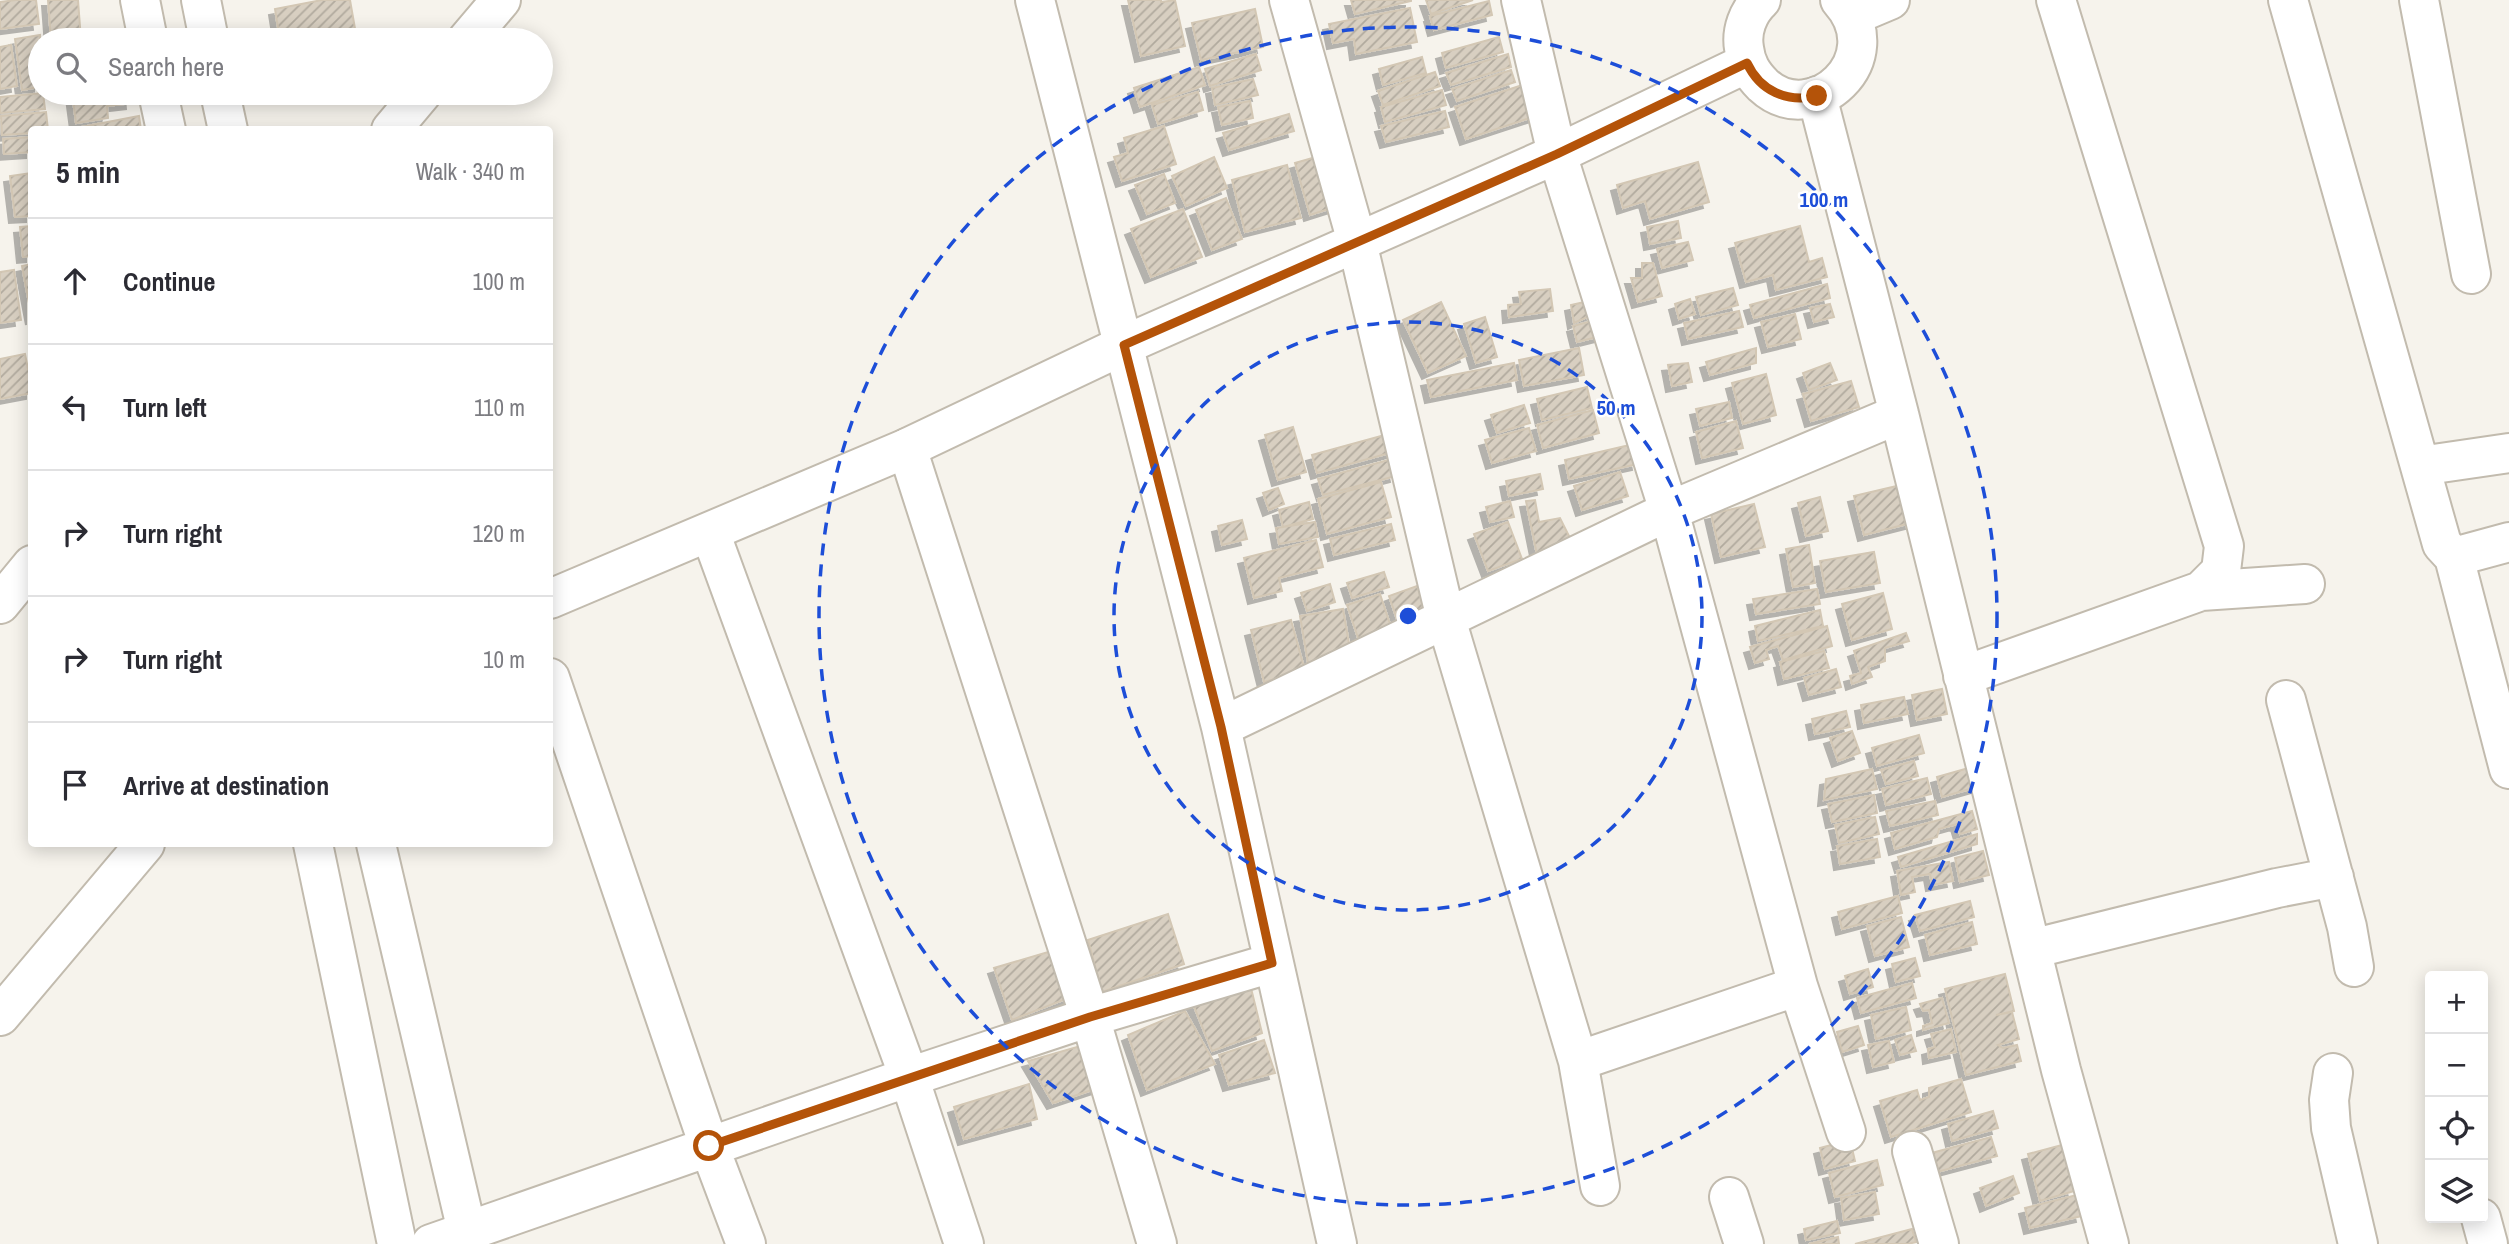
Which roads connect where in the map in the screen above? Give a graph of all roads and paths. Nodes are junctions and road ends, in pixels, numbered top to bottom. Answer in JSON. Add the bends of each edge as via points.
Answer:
{"nodes":[{"id":1,"x":139,"y":0,"type":"edge"},
{"id":2,"x":201,"y":0,"type":"edge"},
{"id":3,"x":501,"y":0,"type":"edge"},
{"id":4,"x":1035,"y":0,"type":"edge"},
{"id":5,"x":1289,"y":0,"type":"edge"},
{"id":6,"x":1521,"y":0,"type":"edge"},
{"id":7,"x":1761,"y":0,"type":"edge"},
{"id":8,"x":1890,"y":0,"type":"edge"},
{"id":9,"x":2056,"y":0,"type":"edge"},
{"id":10,"x":2288,"y":0,"type":"edge"},
{"id":11,"x":2419,"y":0,"type":"edge"},
{"id":12,"x":1846,"y":8,"type":"edge"},
{"id":13,"x":145,"y":28,"type":"edge"},
{"id":14,"x":207,"y":28,"type":"edge"},
{"id":15,"x":477,"y":28,"type":"edge"},
{"id":16,"x":1747,"y":63,"type":"junction"},
{"id":17,"x":1817,"y":96,"type":"junction"},
{"id":18,"x":161,"y":105,"type":"edge"},
{"id":19,"x":223,"y":105,"type":"edge"},
{"id":20,"x":412,"y":105,"type":"edge"},
{"id":21,"x":165,"y":126,"type":"edge"},
{"id":22,"x":227,"y":126,"type":"edge"},
{"id":23,"x":394,"y":126,"type":"edge"},
{"id":24,"x":1557,"y":154,"type":"junction"},
{"id":25,"x":1357,"y":242,"type":"junction"},
{"id":26,"x":2471,"y":274,"type":"dead end"},
{"id":27,"x":1124,"y":345,"type":"junction"},
{"id":28,"x":1899,"y":414,"type":"junction"},
{"id":29,"x":907,"y":448,"type":"junction"},
{"id":30,"x":2509,"y":453,"type":"edge"},
{"id":31,"x":2420,"y":467,"type":"junction"},
{"id":32,"x":1669,"y":512,"type":"junction"},
{"id":33,"x":710,"y":532,"type":"junction"},
{"id":34,"x":2509,"y":542,"type":"edge"},
{"id":35,"x":2454,"y":557,"type":"junction"},
{"id":36,"x":28,"y":570,"type":"edge"},
{"id":37,"x":2305,"y":584,"type":"dead end"},
{"id":38,"x":2201,"y":591,"type":"junction"},
{"id":39,"x":553,"y":598,"type":"edge"},
{"id":40,"x":0,"y":604,"type":"edge"},
{"id":41,"x":1446,"y":619,"type":"junction"},
{"id":42,"x":1963,"y":676,"type":"junction"},
{"id":43,"x":553,"y":687,"type":"edge"},
{"id":44,"x":2286,"y":700,"type":"dead end"},
{"id":45,"x":1221,"y":727,"type":"junction"},
{"id":46,"x":2509,"y":769,"type":"edge"},
{"id":47,"x":142,"y":847,"type":"edge"},
{"id":48,"x":314,"y":847,"type":"edge"},
{"id":49,"x":377,"y":847,"type":"edge"},
{"id":50,"x":2333,"y":877,"type":"junction"},
{"id":51,"x":2031,"y":949,"type":"junction"},
{"id":52,"x":1272,"y":963,"type":"junction"},
{"id":53,"x":2354,"y":967,"type":"dead end"},
{"id":54,"x":1798,"y":986,"type":"junction"},
{"id":55,"x":0,"y":1016,"type":"edge"},
{"id":56,"x":1090,"y":1017,"type":"junction"},
{"id":57,"x":1578,"y":1061,"type":"junction"},
{"id":58,"x":2333,"y":1073,"type":"dead end"},
{"id":59,"x":909,"y":1077,"type":"junction"},
{"id":60,"x":1846,"y":1132,"type":"dead end"},
{"id":61,"x":709,"y":1146,"type":"junction"},
{"id":62,"x":1912,"y":1151,"type":"dead end"},
{"id":63,"x":1600,"y":1186,"type":"dead end"},
{"id":64,"x":1728,"y":1197,"type":"dead end"},
{"id":65,"x":2483,"y":1223,"type":"edge"},
{"id":66,"x":468,"y":1238,"type":"edge"},
{"id":67,"x":397,"y":1244,"type":"edge"},
{"id":68,"x":431,"y":1244,"type":"edge"},
{"id":69,"x":746,"y":1244,"type":"edge"},
{"id":70,"x":964,"y":1244,"type":"edge"},
{"id":71,"x":1157,"y":1244,"type":"edge"},
{"id":72,"x":1337,"y":1244,"type":"edge"},
{"id":73,"x":1744,"y":1244,"type":"edge"},
{"id":74,"x":1939,"y":1244,"type":"edge"},
{"id":75,"x":2109,"y":1244,"type":"edge"},
{"id":76,"x":2358,"y":1244,"type":"edge"},
{"id":77,"x":2487,"y":1244,"type":"edge"}],
"edges":[{"from":1,"to":13,"type":"street"},
{"from":2,"to":14,"type":"street"},
{"from":3,"to":15,"type":"street"},
{"from":4,"to":27,"type":"street"},
{"from":5,"to":25,"type":"street"},
{"from":6,"to":24,"type":"street"},
{"from":7,"to":16,"type":"street","via":[[1747,20],[1742,39]]},
{"from":8,"to":12,"type":"street"},
{"from":9,"to":38,"type":"street","via":[[2224,546],[2221,571]]},
{"from":10,"to":31,"type":"street"},
{"from":11,"to":26,"type":"street"},
{"from":12,"to":17,"type":"street","via":[[1858,34],[1857,53],[1838,85]]},
{"from":16,"to":17,"type":"street","via":[[1767,88],[1784,97]]},
{"from":16,"to":24,"type":"street"},
{"from":17,"to":28,"type":"street"},
{"from":18,"to":21,"type":"street"},
{"from":19,"to":22,"type":"street"},
{"from":20,"to":23,"type":"street"},
{"from":24,"to":25,"type":"street"},
{"from":24,"to":32,"type":"street"},
{"from":25,"to":27,"type":"street"},
{"from":25,"to":41,"type":"street"},
{"from":27,"to":29,"type":"street"},
{"from":27,"to":45,"type":"street"},
{"from":28,"to":32,"type":"street"},
{"from":28,"to":42,"type":"street"},
{"from":29,"to":33,"type":"street"},
{"from":29,"to":56,"type":"street"},
{"from":30,"to":31,"type":"street"},
{"from":31,"to":35,"type":"street","via":[[2442,544]]},
{"from":32,"to":41,"type":"street"},
{"from":32,"to":54,"type":"street"},
{"from":33,"to":39,"type":"street"},
{"from":33,"to":59,"type":"street"},
{"from":34,"to":35,"type":"street"},
{"from":35,"to":46,"type":"street"},
{"from":36,"to":40,"type":"street"},
{"from":37,"to":38,"type":"street"},
{"from":38,"to":42,"type":"street"},
{"from":41,"to":45,"type":"street"},
{"from":41,"to":57,"type":"street"},
{"from":42,"to":51,"type":"street"},
{"from":43,"to":61,"type":"street"},
{"from":44,"to":50,"type":"street"},
{"from":45,"to":52,"type":"street"},
{"from":47,"to":55,"type":"street"},
{"from":48,"to":67,"type":"street"},
{"from":49,"to":66,"type":"street"},
{"from":50,"to":51,"type":"street"},
{"from":50,"to":53,"type":"street"},
{"from":51,"to":75,"type":"street"},
{"from":52,"to":56,"type":"street"},
{"from":52,"to":72,"type":"street"},
{"from":54,"to":57,"type":"street"},
{"from":54,"to":60,"type":"street"},
{"from":56,"to":59,"type":"street"},
{"from":56,"to":71,"type":"street"},
{"from":57,"to":63,"type":"street"},
{"from":58,"to":76,"type":"street","via":[[2331,1128]]},
{"from":59,"to":61,"type":"street"},
{"from":59,"to":70,"type":"street"},
{"from":61,"to":66,"type":"street"},
{"from":61,"to":69,"type":"street"},
{"from":62,"to":74,"type":"street"},
{"from":64,"to":73,"type":"street"},
{"from":65,"to":77,"type":"street"},
{"from":66,"to":68,"type":"street"}]}
